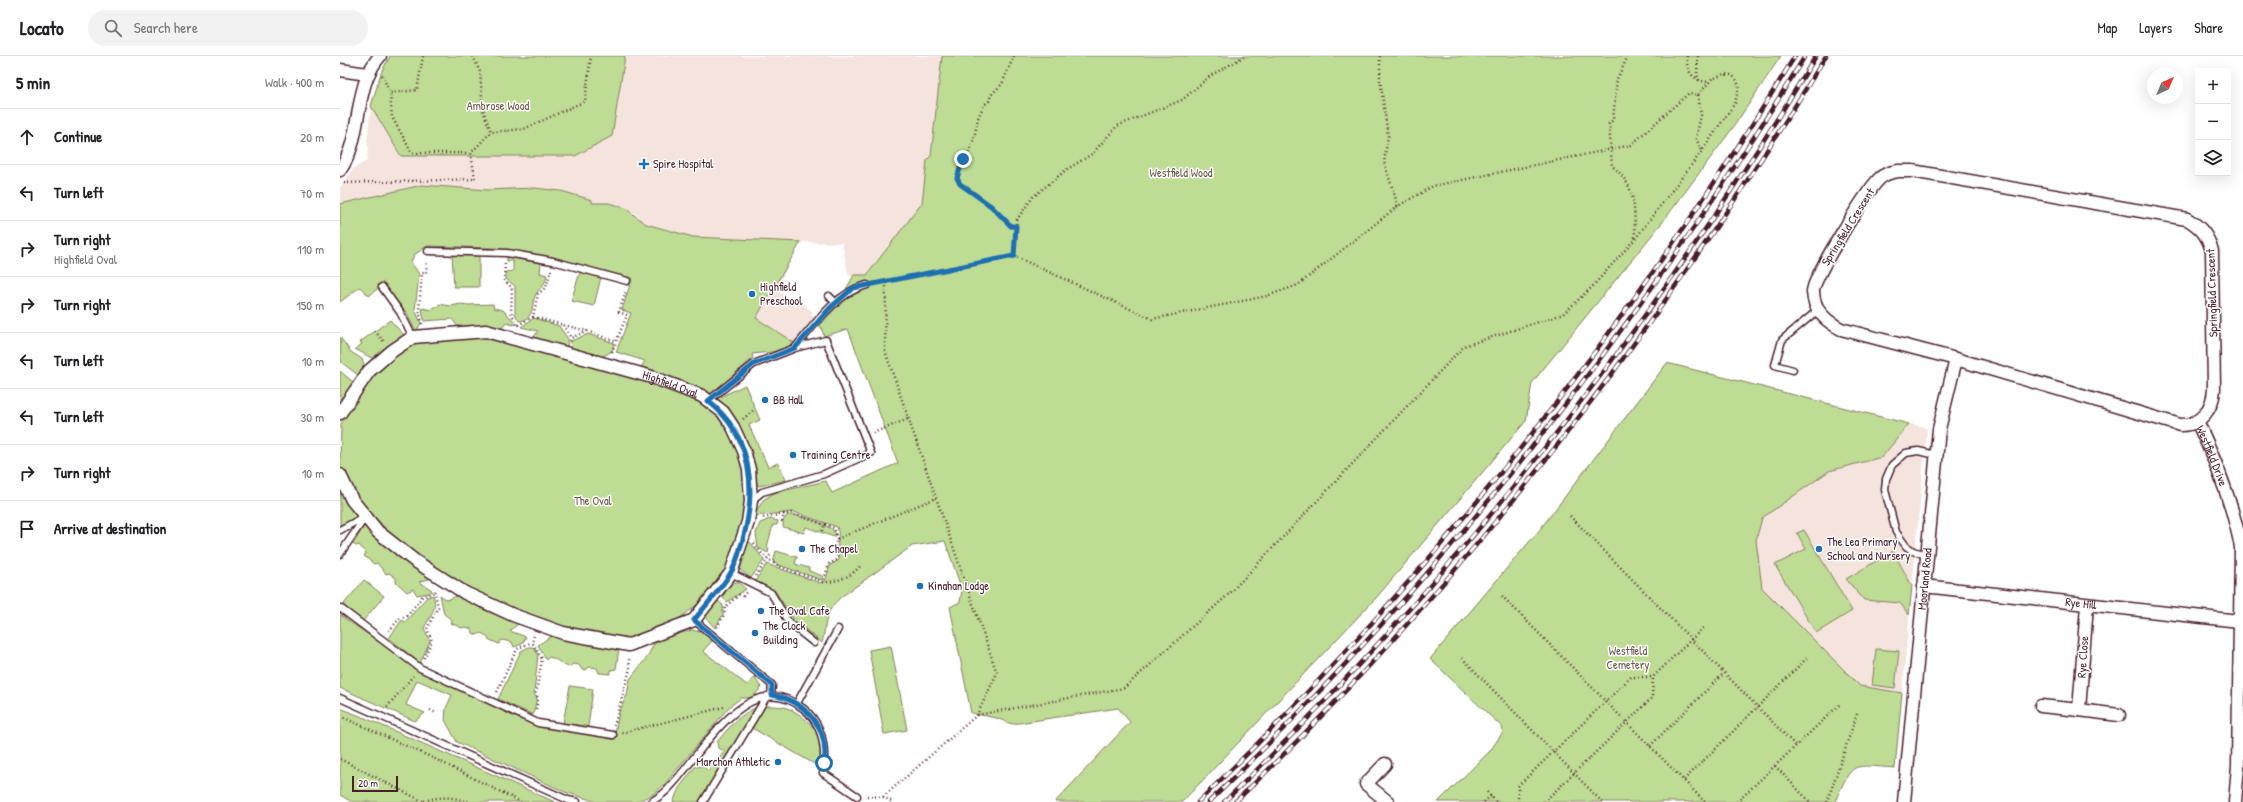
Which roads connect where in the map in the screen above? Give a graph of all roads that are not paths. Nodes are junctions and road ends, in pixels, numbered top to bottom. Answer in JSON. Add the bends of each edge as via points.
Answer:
{"nodes":[{"id":1,"x":380,"y":56,"type":"edge"},
{"id":2,"x":340,"y":70,"type":"edge"},
{"id":3,"x":367,"y":74,"type":"junction"},
{"id":4,"x":340,"y":170,"type":"edge"},
{"id":5,"x":428,"y":251,"type":"road end"},
{"id":6,"x":627,"y":281,"type":"road end"},
{"id":7,"x":867,"y":285,"type":"road end"},
{"id":8,"x":382,"y":287,"type":"dead end"},
{"id":9,"x":829,"y":296,"type":"dead end"},
{"id":10,"x":836,"y":302,"type":"junction"},
{"id":11,"x":1818,"y":310,"type":"junction"},
{"id":12,"x":417,"y":337,"type":"junction"},
{"id":13,"x":795,"y":348,"type":"junction"},
{"id":14,"x":1956,"y":359,"type":"junction"},
{"id":15,"x":1793,"y":370,"type":"dead end"},
{"id":16,"x":708,"y":401,"type":"junction"},
{"id":17,"x":340,"y":413,"type":"edge"},
{"id":18,"x":2197,"y":421,"type":"junction"},
{"id":19,"x":1936,"y":456,"type":"junction"},
{"id":20,"x":340,"y":475,"type":"edge"},
{"id":21,"x":751,"y":500,"type":"junction"},
{"id":22,"x":366,"y":516,"type":"junction"},
{"id":23,"x":340,"y":530,"type":"edge"},
{"id":24,"x":340,"y":554,"type":"edge"},
{"id":25,"x":1927,"y":555,"type":"junction"},
{"id":26,"x":731,"y":573,"type":"junction"},
{"id":27,"x":1924,"y":586,"type":"junction"},
{"id":28,"x":2086,"y":605,"type":"junction"},
{"id":29,"x":340,"y":608,"type":"edge"},
{"id":30,"x":694,"y":620,"type":"junction"},
{"id":31,"x":2239,"y":621,"type":"junction"},
{"id":32,"x":838,"y":629,"type":"dead end"},
{"id":33,"x":814,"y":643,"type":"dead end"},
{"id":34,"x":769,"y":696,"type":"junction"},
{"id":35,"x":340,"y":698,"type":"edge"},
{"id":36,"x":797,"y":703,"type":"junction"},
{"id":37,"x":2041,"y":706,"type":"dead end"},
{"id":38,"x":2079,"y":710,"type":"junction"},
{"id":39,"x":2119,"y":715,"type":"dead end"},
{"id":40,"x":613,"y":735,"type":"road end"},
{"id":41,"x":1385,"y":764,"type":"dead end"},
{"id":42,"x":857,"y":796,"type":"road end"},
{"id":43,"x":578,"y":802,"type":"edge"},
{"id":44,"x":651,"y":802,"type":"edge"},
{"id":45,"x":703,"y":802,"type":"edge"},
{"id":46,"x":1388,"y":802,"type":"edge"},
{"id":47,"x":1904,"y":802,"type":"edge"},
{"id":48,"x":2235,"y":802,"type":"edge"}],
"edges":[{"from":1,"to":3,"type":"street"},
{"from":2,"to":3,"type":"street"},
{"from":3,"to":4,"type":"street","via":[[354,134]]},
{"from":5,"to":6,"type":"lane","via":[[505,253]]},
{"from":7,"to":10,"type":"lane","via":[[853,288]]},
{"from":8,"to":12,"type":"lane"},
{"from":9,"to":10,"type":"lane"},
{"from":10,"to":13,"type":"lane"},
{"from":11,"to":14,"type":"street","via":[[1823,317],[1841,329]]},
{"from":11,"to":15,"type":"lane","via":[[1782,340],[1774,365]]},
{"from":11,"to":18,"type":"street","name":"Springfield Crescent","via":[[1813,292],[1818,274],[1872,187],[1887,173],[1920,172],[2187,219],[2203,231],[2209,239],[2212,251],[2213,400],[2210,408]]},
{"from":12,"to":16,"type":"street","name":"Highfield Oval","via":[[486,331],[652,377],[702,396]]},
{"from":12,"to":17,"type":"street","name":"Highfield Oval","via":[[392,351],[369,371]]},
{"from":13,"to":16,"type":"lane","via":[[754,364]]},
{"from":13,"to":21,"type":"lane","via":[[826,340],[871,453],[824,474],[762,492]]},
{"from":14,"to":18,"type":"street","via":[[2164,421],[2188,425]]},
{"from":14,"to":19,"type":"street","name":"Moorland Road","via":[[1939,429]]},
{"from":16,"to":21,"type":"street","name":"Highfield Oval","via":[[723,412],[744,451]]},
{"from":18,"to":31,"type":"street","name":"Westfield Drive","via":[[2208,444],[2238,531],[2241,547]]},
{"from":19,"to":25,"type":"street","name":"Moorland Road"},
{"from":19,"to":25,"type":"lane","via":[[1918,451],[1906,453],[1892,465],[1886,479],[1885,490],[1896,532],[1906,546]]},
{"from":20,"to":22,"type":"street","via":[[352,500]]},
{"from":21,"to":26,"type":"street","name":"Highfield Oval","via":[[748,522]]},
{"from":22,"to":23,"type":"lane"},
{"from":22,"to":24,"type":"lane"},
{"from":22,"to":30,"type":"street","via":[[378,532],[415,561],[465,593],[570,634],[629,645]]},
{"from":25,"to":27,"type":"street","name":"Moorland Road"},
{"from":26,"to":30,"type":"street","name":"Highfield Oval"},
{"from":26,"to":33,"type":"lane","via":[[771,593],[789,623]]},
{"from":27,"to":28,"type":"street","name":"Rye Hill"},
{"from":27,"to":47,"type":"street","name":"Moorland Road"},
{"from":28,"to":31,"type":"street","name":"Rye Hill"},
{"from":28,"to":38,"type":"street","name":"Rye Close"},
{"from":29,"to":40,"type":"lane","via":[[420,668],[493,702],[533,720]]},
{"from":30,"to":34,"type":"lane","via":[[772,685]]},
{"from":31,"to":48,"type":"street","name":"Westfield Drive","via":[[2238,766]]},
{"from":32,"to":36,"type":"lane"},
{"from":34,"to":36,"type":"lane"},
{"from":34,"to":44,"type":"lane","via":[[756,699],[738,709],[668,790]]},
{"from":34,"to":45,"type":"lane"},
{"from":35,"to":43,"type":"lane","via":[[568,800]]},
{"from":36,"to":42,"type":"lane","via":[[817,723],[825,758],[822,773]]},
{"from":37,"to":38,"type":"street"},
{"from":38,"to":39,"type":"street"},
{"from":41,"to":46,"type":"street","via":[[1366,784]]}]}
